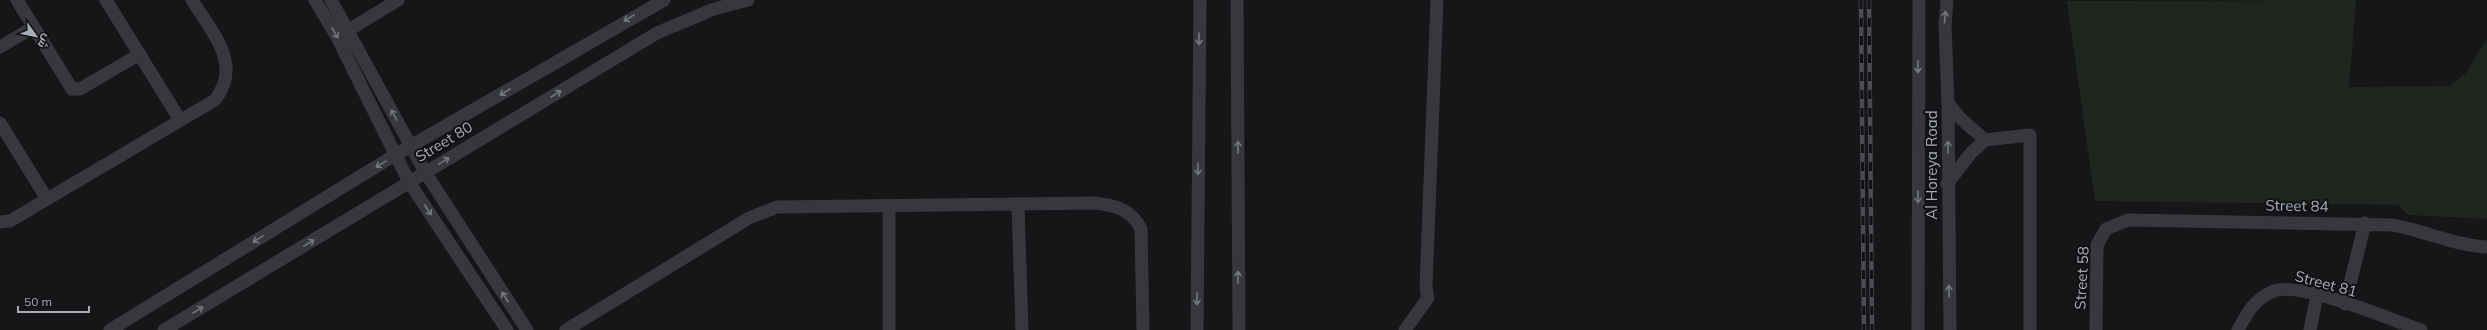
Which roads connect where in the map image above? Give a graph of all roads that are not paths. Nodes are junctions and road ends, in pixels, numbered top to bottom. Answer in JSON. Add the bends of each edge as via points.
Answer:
{"nodes":[{"id":1,"x":17,"y":0,"type":"edge"},
{"id":2,"x":106,"y":0,"type":"edge"},
{"id":3,"x":192,"y":0,"type":"edge"},
{"id":4,"x":315,"y":0,"type":"edge"},
{"id":5,"x":331,"y":0,"type":"edge"},
{"id":6,"x":398,"y":0,"type":"edge"},
{"id":7,"x":664,"y":0,"type":"edge"},
{"id":8,"x":748,"y":0,"type":"edge"},
{"id":9,"x":1200,"y":0,"type":"edge"},
{"id":10,"x":1237,"y":0,"type":"edge"},
{"id":11,"x":1437,"y":0,"type":"edge"},
{"id":12,"x":1919,"y":0,"type":"edge"},
{"id":13,"x":1947,"y":0,"type":"edge"},
{"id":14,"x":32,"y":28,"type":"junction"},
{"id":15,"x":349,"y":30,"type":"junction"},
{"id":16,"x":0,"y":47,"type":"edge"},
{"id":17,"x":140,"y":54,"type":"junction"},
{"id":18,"x":1948,"y":103,"type":"junction"},
{"id":19,"x":180,"y":120,"type":"junction"},
{"id":20,"x":0,"y":123,"type":"edge"},
{"id":21,"x":1986,"y":140,"type":"junction"},
{"id":22,"x":411,"y":148,"type":"junction"},
{"id":23,"x":396,"y":156,"type":"junction"},
{"id":24,"x":425,"y":172,"type":"junction"},
{"id":25,"x":409,"y":182,"type":"junction"},
{"id":26,"x":1947,"y":184,"type":"junction"},
{"id":27,"x":47,"y":199,"type":"junction"},
{"id":28,"x":1018,"y":205,"type":"junction"},
{"id":29,"x":889,"y":206,"type":"junction"},
{"id":30,"x":0,"y":222,"type":"edge"},
{"id":31,"x":2365,"y":223,"type":"junction"},
{"id":32,"x":2106,"y":229,"type":"joint"},
{"id":33,"x":2487,"y":247,"type":"edge"},
{"id":34,"x":2317,"y":295,"type":"junction"},
{"id":35,"x":2345,"y":304,"type":"junction"},
{"id":36,"x":2399,"y":326,"type":"edge"},
{"id":37,"x":110,"y":330,"type":"edge"},
{"id":38,"x":164,"y":330,"type":"edge"},
{"id":39,"x":507,"y":330,"type":"edge"},
{"id":40,"x":526,"y":330,"type":"edge"},
{"id":41,"x":566,"y":330,"type":"edge"},
{"id":42,"x":889,"y":330,"type":"edge"},
{"id":43,"x":1022,"y":330,"type":"edge"},
{"id":44,"x":1143,"y":330,"type":"edge"},
{"id":45,"x":1197,"y":330,"type":"edge"},
{"id":46,"x":1239,"y":330,"type":"edge"},
{"id":47,"x":1405,"y":330,"type":"edge"},
{"id":48,"x":1918,"y":330,"type":"edge"},
{"id":49,"x":1950,"y":330,"type":"edge"},
{"id":50,"x":2030,"y":330,"type":"edge"},
{"id":51,"x":2096,"y":330,"type":"edge"},
{"id":52,"x":2238,"y":330,"type":"edge"},
{"id":53,"x":2310,"y":330,"type":"edge"},
{"id":54,"x":2421,"y":330,"type":"edge"}],
"edges":[{"from":1,"to":14,"type":"street"},
{"from":2,"to":17,"type":"street"},
{"from":3,"to":19,"type":"street","via":[[222,50],[227,62],[227,76],[223,89],[215,100]]},
{"from":4,"to":23,"type":"street","one_way":true,"via":[[337,37]]},
{"from":5,"to":15,"type":"street"},
{"from":6,"to":15,"type":"street"},
{"from":7,"to":22,"type":"street","name":"Street 80","one_way":true},
{"from":24,"to":8,"type":"street","name":"Street 80","one_way":true,"via":[[657,33],[714,9]]},
{"from":9,"to":45,"type":"street","one_way":true},
{"from":46,"to":10,"type":"street","one_way":true},
{"from":11,"to":47,"type":"street","via":[[1426,287],[1428,298]]},
{"from":12,"to":48,"type":"street","name":"Al Horeya Road","one_way":true},
{"from":18,"to":13,"type":"street","name":"Al Horeya Road","one_way":true,"via":[[1944,26]]},
{"from":14,"to":16,"type":"street"},
{"from":14,"to":17,"type":"street","via":[[69,88],[74,90]]},
{"from":22,"to":15,"type":"street","one_way":true},
{"from":17,"to":19,"type":"street"},
{"from":18,"to":21,"type":"street","via":[[1959,117]]},
{"from":26,"to":18,"type":"street","name":"Al Horeya Road","one_way":true},
{"from":19,"to":27,"type":"street"},
{"from":20,"to":27,"type":"street"},
{"from":21,"to":26,"type":"street"},
{"from":21,"to":50,"type":"street","via":[[2030,135]]},
{"from":22,"to":23,"type":"street","name":"Street 80"},
{"from":22,"to":24,"type":"street"},
{"from":23,"to":25,"type":"street"},
{"from":23,"to":37,"type":"street","name":"Street 80","one_way":true},
{"from":24,"to":25,"type":"street","name":"Street 80"},
{"from":40,"to":24,"type":"street","one_way":true},
{"from":38,"to":25,"type":"street","name":"Street 80","one_way":true},
{"from":25,"to":39,"type":"street","one_way":true},
{"from":49,"to":26,"type":"street","name":"Al Horeya Road","one_way":true},
{"from":27,"to":30,"type":"street","via":[[10,221]]},
{"from":28,"to":29,"type":"street"},
{"from":28,"to":43,"type":"street"},
{"from":28,"to":44,"type":"street","via":[[1096,203],[1114,205],[1130,214],[1141,229]]},
{"from":29,"to":41,"type":"street","via":[[792,206],[763,212],[749,218]]},
{"from":29,"to":42,"type":"street"},
{"from":31,"to":32,"type":"street","name":"Street 84","via":[[2156,219],[2128,220]]},
{"from":31,"to":33,"type":"street","name":"Street 84","via":[[2418,230],[2462,243]]},
{"from":31,"to":35,"type":"street"},
{"from":32,"to":51,"type":"street","name":"Street 58","via":[[2096,255]]},
{"from":34,"to":35,"type":"street","name":"Street 81"},
{"from":34,"to":52,"type":"street","name":"Street 81","via":[[2290,288],[2270,293],[2253,304]]},
{"from":34,"to":53,"type":"street"},
{"from":35,"to":36,"type":"street","name":"Street 81"},
{"from":36,"to":54,"type":"street","name":"Street 81"}]}
